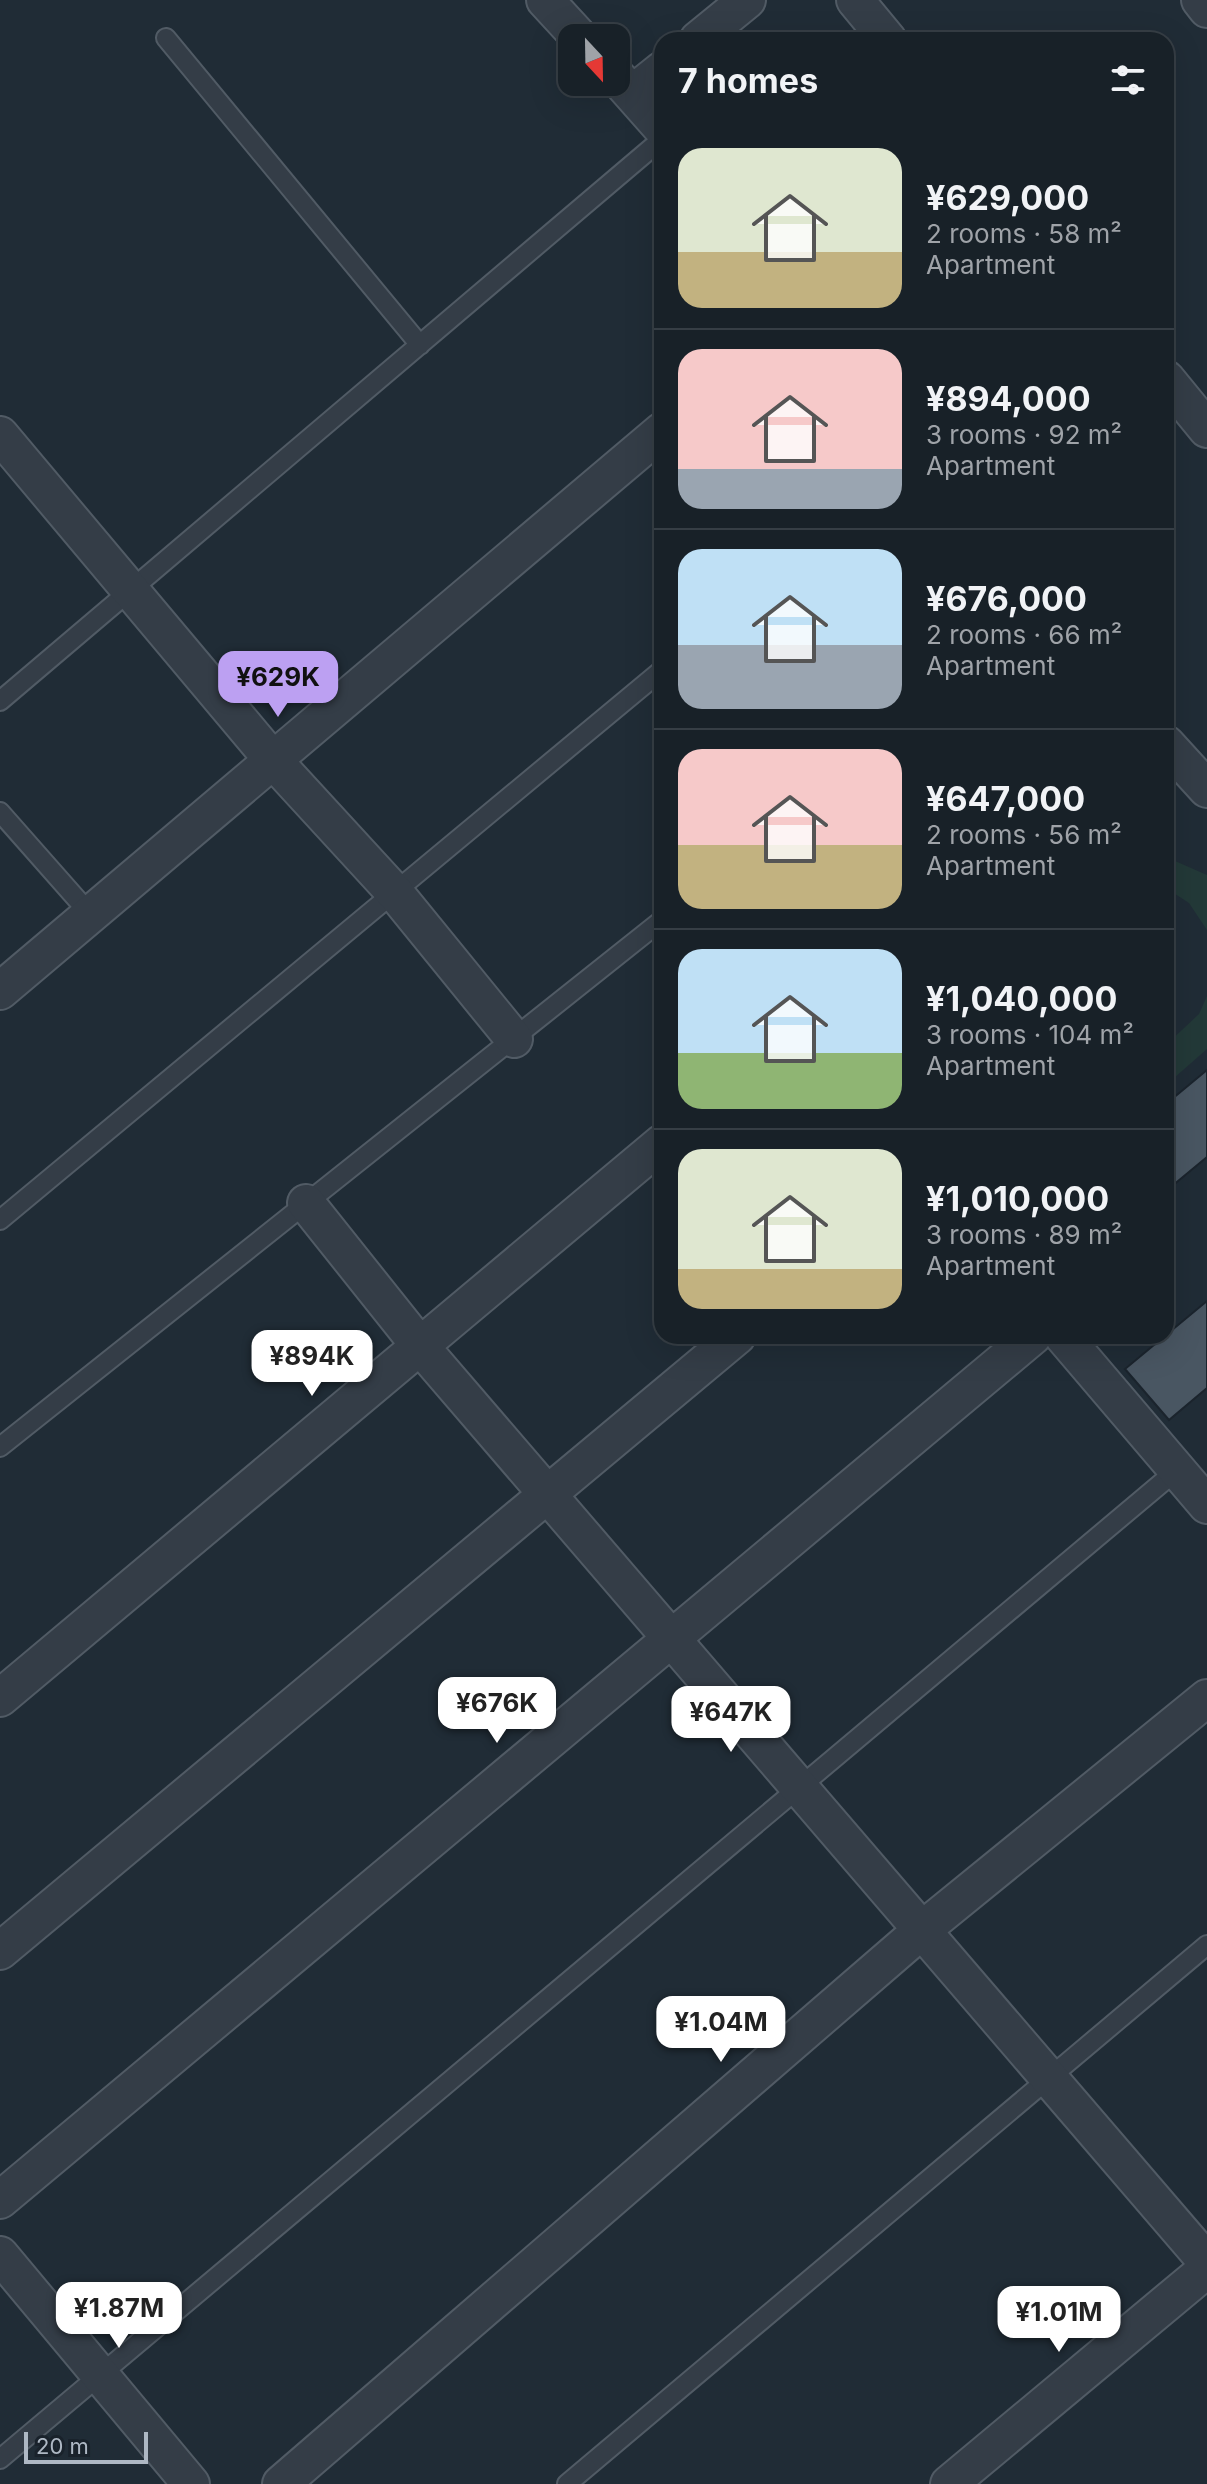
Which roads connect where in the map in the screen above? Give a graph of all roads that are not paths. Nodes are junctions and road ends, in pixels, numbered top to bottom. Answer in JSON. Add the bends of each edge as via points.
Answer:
{"nodes":[{"id":1,"x":545,"y":0,"type":"edge"},
{"id":2,"x":747,"y":0,"type":"edge"},
{"id":3,"x":855,"y":0,"type":"edge"},
{"id":4,"x":1200,"y":0,"type":"edge"},
{"id":5,"x":1207,"y":9,"type":"edge"},
{"id":6,"x":567,"y":24,"type":"edge"},
{"id":7,"x":708,"y":32,"type":"edge"},
{"id":8,"x":881,"y":32,"type":"edge"},
{"id":9,"x":166,"y":38,"type":"dead end"},
{"id":10,"x":654,"y":73,"type":"edge"},
{"id":11,"x":630,"y":83,"type":"edge"},
{"id":12,"x":630,"y":92,"type":"edge"},
{"id":13,"x":654,"y":119,"type":"edge"},
{"id":14,"x":654,"y":146,"type":"edge"},
{"id":15,"x":420,"y":345,"type":"junction"},
{"id":16,"x":1174,"y":389,"type":"edge"},
{"id":17,"x":1207,"y":429,"type":"edge"},
{"id":18,"x":0,"y":435,"type":"edge"},
{"id":19,"x":654,"y":438,"type":"edge"},
{"id":20,"x":131,"y":590,"type":"junction"},
{"id":21,"x":654,"y":677,"type":"edge"},
{"id":22,"x":0,"y":701,"type":"edge"},
{"id":23,"x":1174,"y":753,"type":"edge"},
{"id":24,"x":272,"y":759,"type":"junction"},
{"id":25,"x":1207,"y":789,"type":"edge"},
{"id":26,"x":0,"y":812,"type":"edge"},
{"id":27,"x":396,"y":894,"type":"junction"},
{"id":28,"x":90,"y":914,"type":"junction"},
{"id":29,"x":654,"y":926,"type":"edge"},
{"id":30,"x":0,"y":991,"type":"edge"},
{"id":31,"x":514,"y":1039,"type":"junction"},
{"id":32,"x":654,"y":1150,"type":"edge"},
{"id":33,"x":306,"y":1203,"type":"junction"},
{"id":34,"x":0,"y":1220,"type":"edge"},
{"id":35,"x":727,"y":1344,"type":"edge"},
{"id":36,"x":1023,"y":1344,"type":"edge"},
{"id":37,"x":1070,"y":1344,"type":"edge"},
{"id":38,"x":420,"y":1346,"type":"junction"},
{"id":39,"x":0,"y":1447,"type":"edge"},
{"id":40,"x":1177,"y":1470,"type":"junction"},
{"id":41,"x":548,"y":1494,"type":"junction"},
{"id":42,"x":1207,"y":1505,"type":"edge"},
{"id":43,"x":672,"y":1638,"type":"junction"},
{"id":44,"x":0,"y":1698,"type":"edge"},
{"id":45,"x":1207,"y":1698,"type":"edge"},
{"id":46,"x":800,"y":1787,"type":"junction"},
{"id":47,"x":922,"y":1930,"type":"junction"},
{"id":48,"x":1207,"y":1945,"type":"edge"},
{"id":49,"x":0,"y":1951,"type":"edge"},
{"id":50,"x":1049,"y":2078,"type":"junction"},
{"id":51,"x":0,"y":2200,"type":"edge"},
{"id":52,"x":0,"y":2255,"type":"edge"},
{"id":53,"x":1207,"y":2262,"type":"edge"},
{"id":54,"x":1207,"y":2269,"type":"edge"},
{"id":55,"x":100,"y":2375,"type":"junction"},
{"id":56,"x":0,"y":2459,"type":"edge"},
{"id":57,"x":191,"y":2484,"type":"edge"},
{"id":58,"x":281,"y":2484,"type":"edge"},
{"id":59,"x":567,"y":2484,"type":"edge"},
{"id":60,"x":949,"y":2484,"type":"edge"}],
"edges":[{"from":1,"to":6,"type":"street"},
{"from":2,"to":7,"type":"street"},
{"from":3,"to":8,"type":"street"},
{"from":4,"to":5,"type":"street"},
{"from":9,"to":15,"type":"lane"},
{"from":10,"to":11,"type":"street"},
{"from":12,"to":13,"type":"street"},
{"from":14,"to":15,"type":"lane"},
{"from":15,"to":20,"type":"lane"},
{"from":16,"to":17,"type":"street"},
{"from":18,"to":20,"type":"street"},
{"from":19,"to":24,"type":"street"},
{"from":20,"to":22,"type":"lane"},
{"from":20,"to":24,"type":"street"},
{"from":21,"to":27,"type":"lane"},
{"from":23,"to":25,"type":"street"},
{"from":24,"to":27,"type":"street"},
{"from":24,"to":28,"type":"street"},
{"from":26,"to":28,"type":"lane"},
{"from":27,"to":31,"type":"street"},
{"from":27,"to":34,"type":"lane"},
{"from":28,"to":30,"type":"street"},
{"from":29,"to":31,"type":"lane"},
{"from":31,"to":33,"type":"lane"},
{"from":32,"to":38,"type":"street"},
{"from":33,"to":38,"type":"street"},
{"from":33,"to":39,"type":"lane"},
{"from":35,"to":41,"type":"street"},
{"from":36,"to":43,"type":"street"},
{"from":37,"to":40,"type":"street"},
{"from":38,"to":41,"type":"street"},
{"from":38,"to":44,"type":"street"},
{"from":40,"to":42,"type":"street"},
{"from":40,"to":46,"type":"lane"},
{"from":41,"to":43,"type":"street"},
{"from":41,"to":49,"type":"street"},
{"from":43,"to":46,"type":"street"},
{"from":43,"to":51,"type":"street"},
{"from":45,"to":47,"type":"street"},
{"from":46,"to":47,"type":"street"},
{"from":46,"to":55,"type":"lane"},
{"from":47,"to":50,"type":"street"},
{"from":47,"to":58,"type":"street"},
{"from":48,"to":50,"type":"lane"},
{"from":50,"to":53,"type":"street"},
{"from":50,"to":59,"type":"lane"},
{"from":52,"to":55,"type":"street"},
{"from":54,"to":60,"type":"street"},
{"from":55,"to":56,"type":"lane"},
{"from":55,"to":57,"type":"street"}]}
